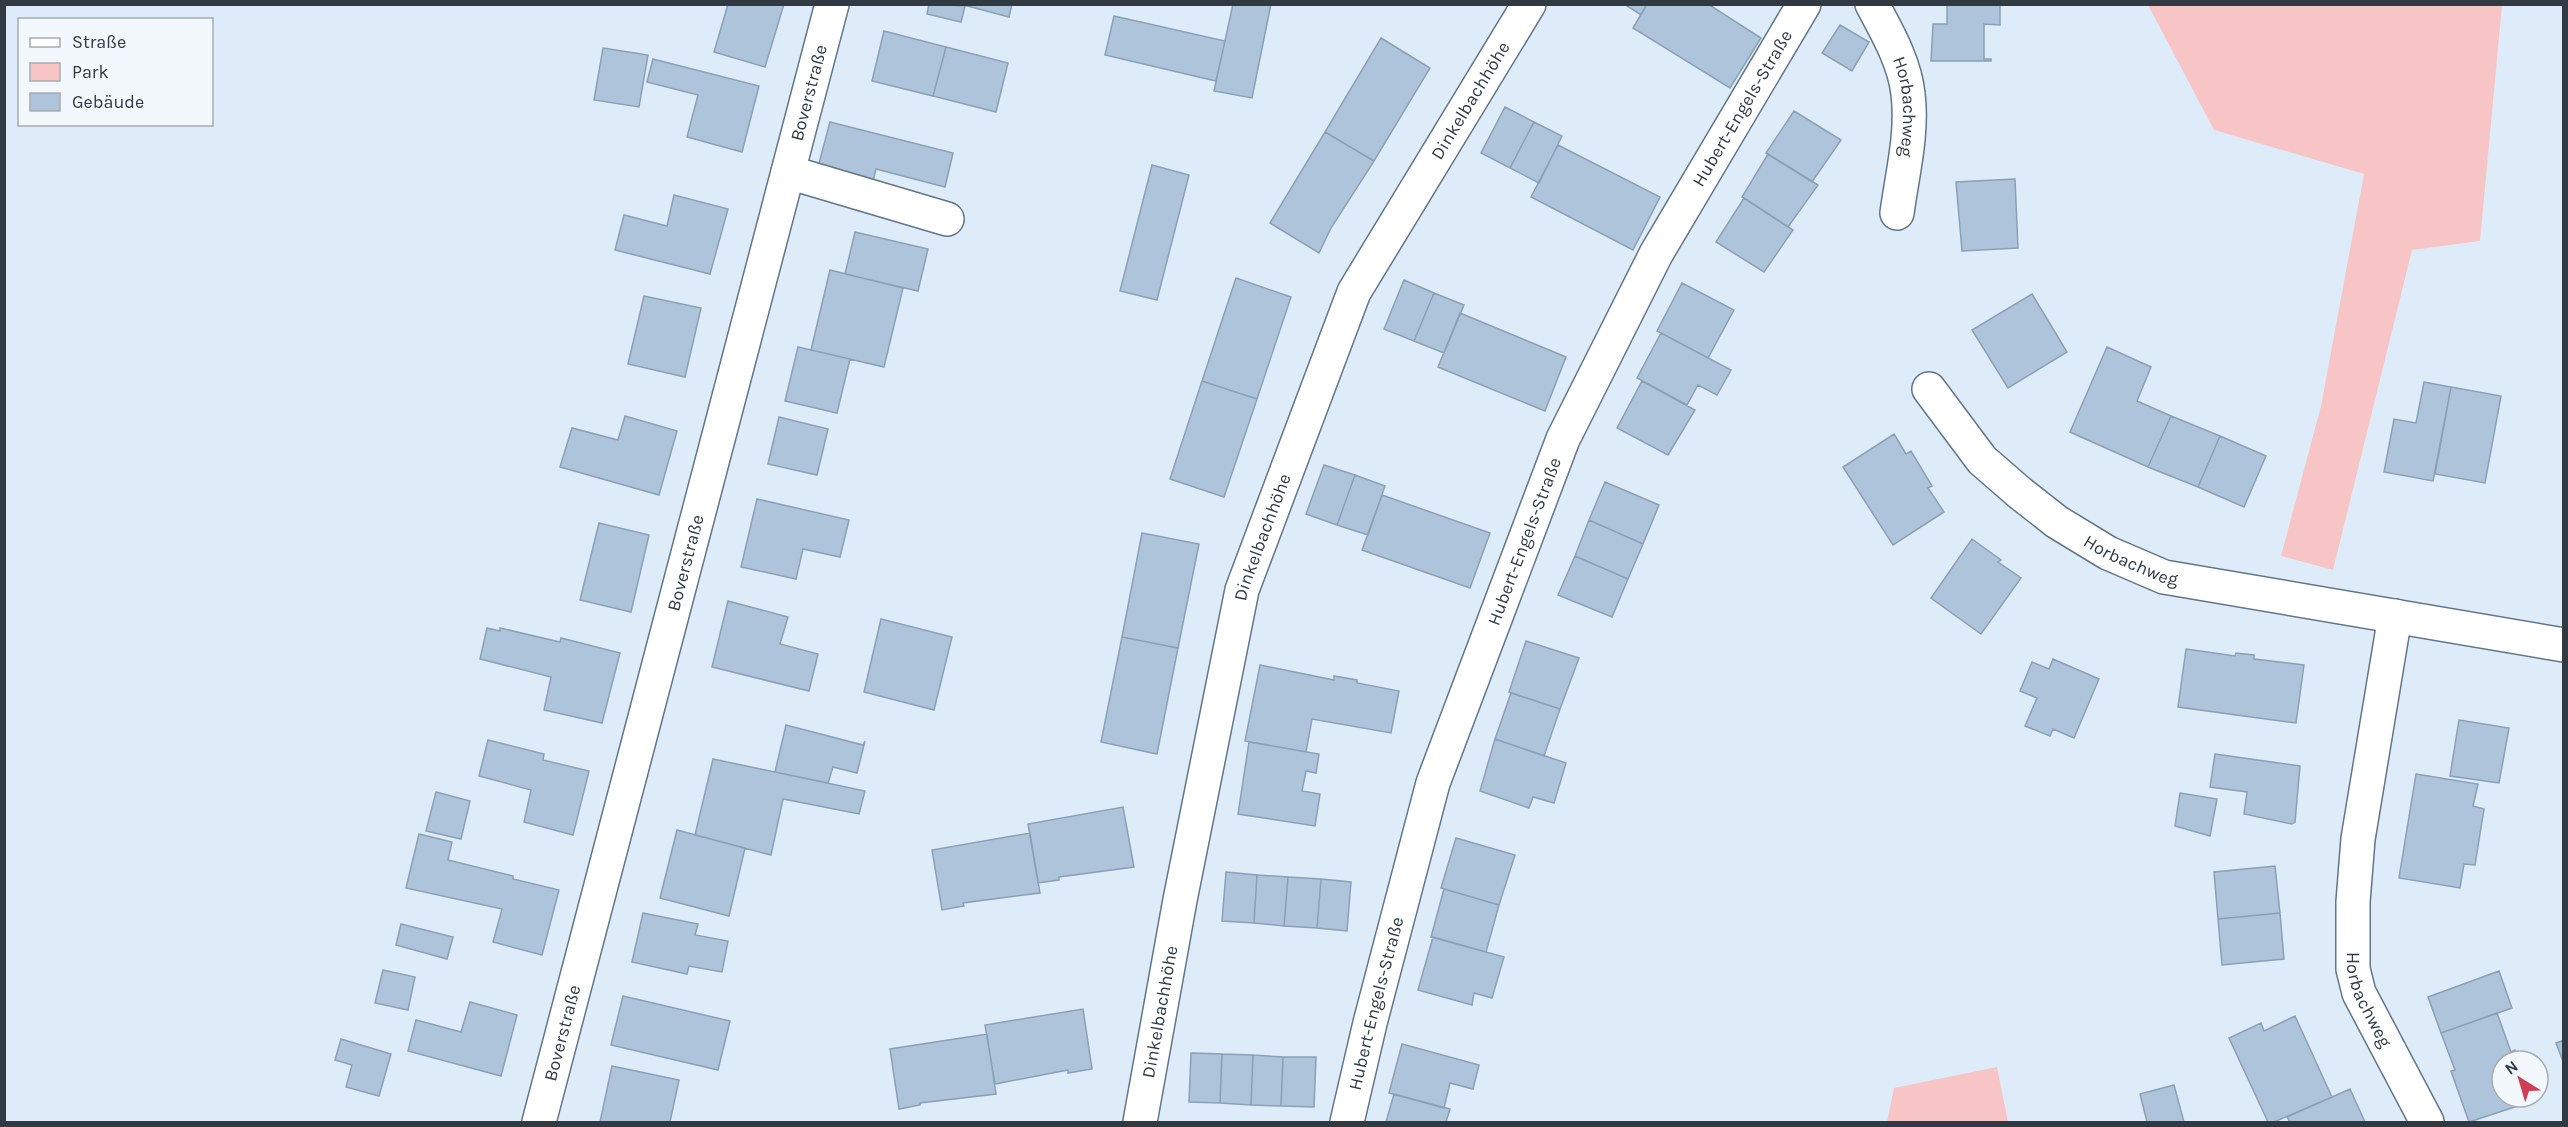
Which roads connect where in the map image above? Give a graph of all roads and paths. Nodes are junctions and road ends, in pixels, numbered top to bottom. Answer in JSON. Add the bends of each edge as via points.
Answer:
{"nodes":[{"id":1,"x":832,"y":4,"type":"edge"},
{"id":2,"x":1528,"y":4,"type":"edge"},
{"id":3,"x":1804,"y":4,"type":"edge"},
{"id":4,"x":1872,"y":4,"type":"edge"},
{"id":5,"x":788,"y":172,"type":"junction"},
{"id":6,"x":1897,"y":213,"type":"dead end"},
{"id":7,"x":947,"y":219,"type":"dead end"},
{"id":8,"x":1929,"y":389,"type":"dead end"},
{"id":9,"x":2395,"y":616,"type":"junction"},
{"id":10,"x":2564,"y":645,"type":"edge"},
{"id":11,"x":539,"y":1122,"type":"edge"},
{"id":12,"x":1140,"y":1122,"type":"edge"},
{"id":13,"x":1347,"y":1122,"type":"edge"},
{"id":14,"x":2427,"y":1122,"type":"edge"}],
"edges":[{"from":1,"to":5,"type":"street","name":"Boverstraße"},
{"from":2,"to":12,"type":"street","name":"Dinkelbachhöhe","via":[[1354,292],[1242,590]]},
{"from":3,"to":13,"type":"street","name":"Hubert-Engels-Straße","via":[[1656,254],[1563,440],[1433,783]]},
{"from":4,"to":6,"type":"street","name":"Horbachweg","via":[[1899,61],[1908,93],[1909,117]]},
{"from":5,"to":7,"type":"street"},
{"from":5,"to":11,"type":"street","name":"Boverstraße"},
{"from":8,"to":9,"type":"street","name":"Horbachweg","via":[[1982,460],[2057,522],[2108,554],[2164,577]]},
{"from":9,"to":10,"type":"street","name":"Horbachweg"},
{"from":9,"to":14,"type":"street","name":"Horbachweg","via":[[2358,838],[2353,969],[2359,993]]}]}
